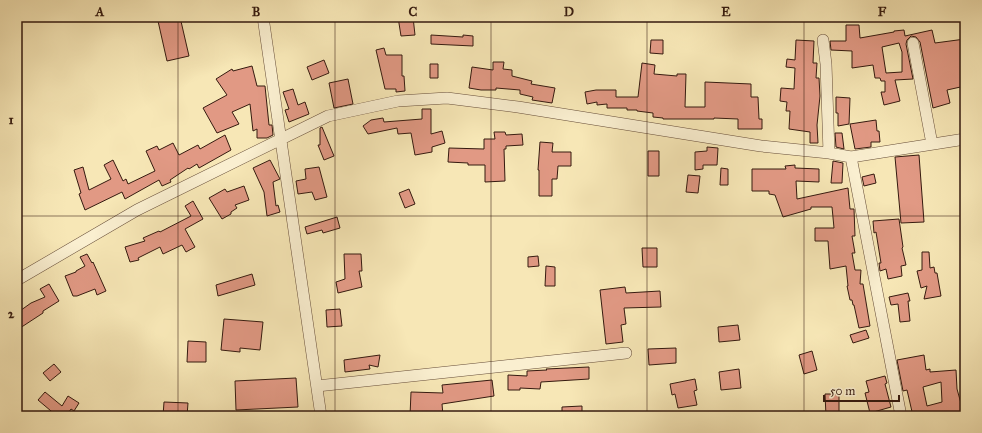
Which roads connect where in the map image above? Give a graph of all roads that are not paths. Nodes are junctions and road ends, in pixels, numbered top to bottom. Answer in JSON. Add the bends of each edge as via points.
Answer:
{"nodes":[{"id":1,"x":263,"y":17,"type":"edge"},
{"id":2,"x":823,"y":40,"type":"dead end"},
{"id":3,"x":913,"y":43,"type":"dead end"},
{"id":4,"x":965,"y":138,"type":"edge"},
{"id":5,"x":280,"y":140,"type":"junction"},
{"id":6,"x":932,"y":144,"type":"junction"},
{"id":7,"x":829,"y":153,"type":"junction"},
{"id":8,"x":851,"y":157,"type":"junction"},
{"id":9,"x":17,"y":280,"type":"edge"},
{"id":10,"x":626,"y":353,"type":"dead end"},
{"id":11,"x":317,"y":386,"type":"junction"},
{"id":12,"x":321,"y":416,"type":"edge"},
{"id":13,"x":901,"y":416,"type":"edge"}],
"edges":[{"from":1,"to":5,"type":"street"},
{"from":2,"to":7,"type":"street"},
{"from":3,"to":6,"type":"street"},
{"from":4,"to":6,"type":"street"},
{"from":5,"to":7,"type":"street","via":[[328,116],[398,101],[447,98],[526,108],[761,146]]},
{"from":5,"to":9,"type":"street","via":[[137,210]]},
{"from":5,"to":11,"type":"street"},
{"from":6,"to":8,"type":"street"},
{"from":7,"to":8,"type":"street"},
{"from":8,"to":13,"type":"street"},
{"from":10,"to":11,"type":"street"},
{"from":11,"to":12,"type":"street"}]}
